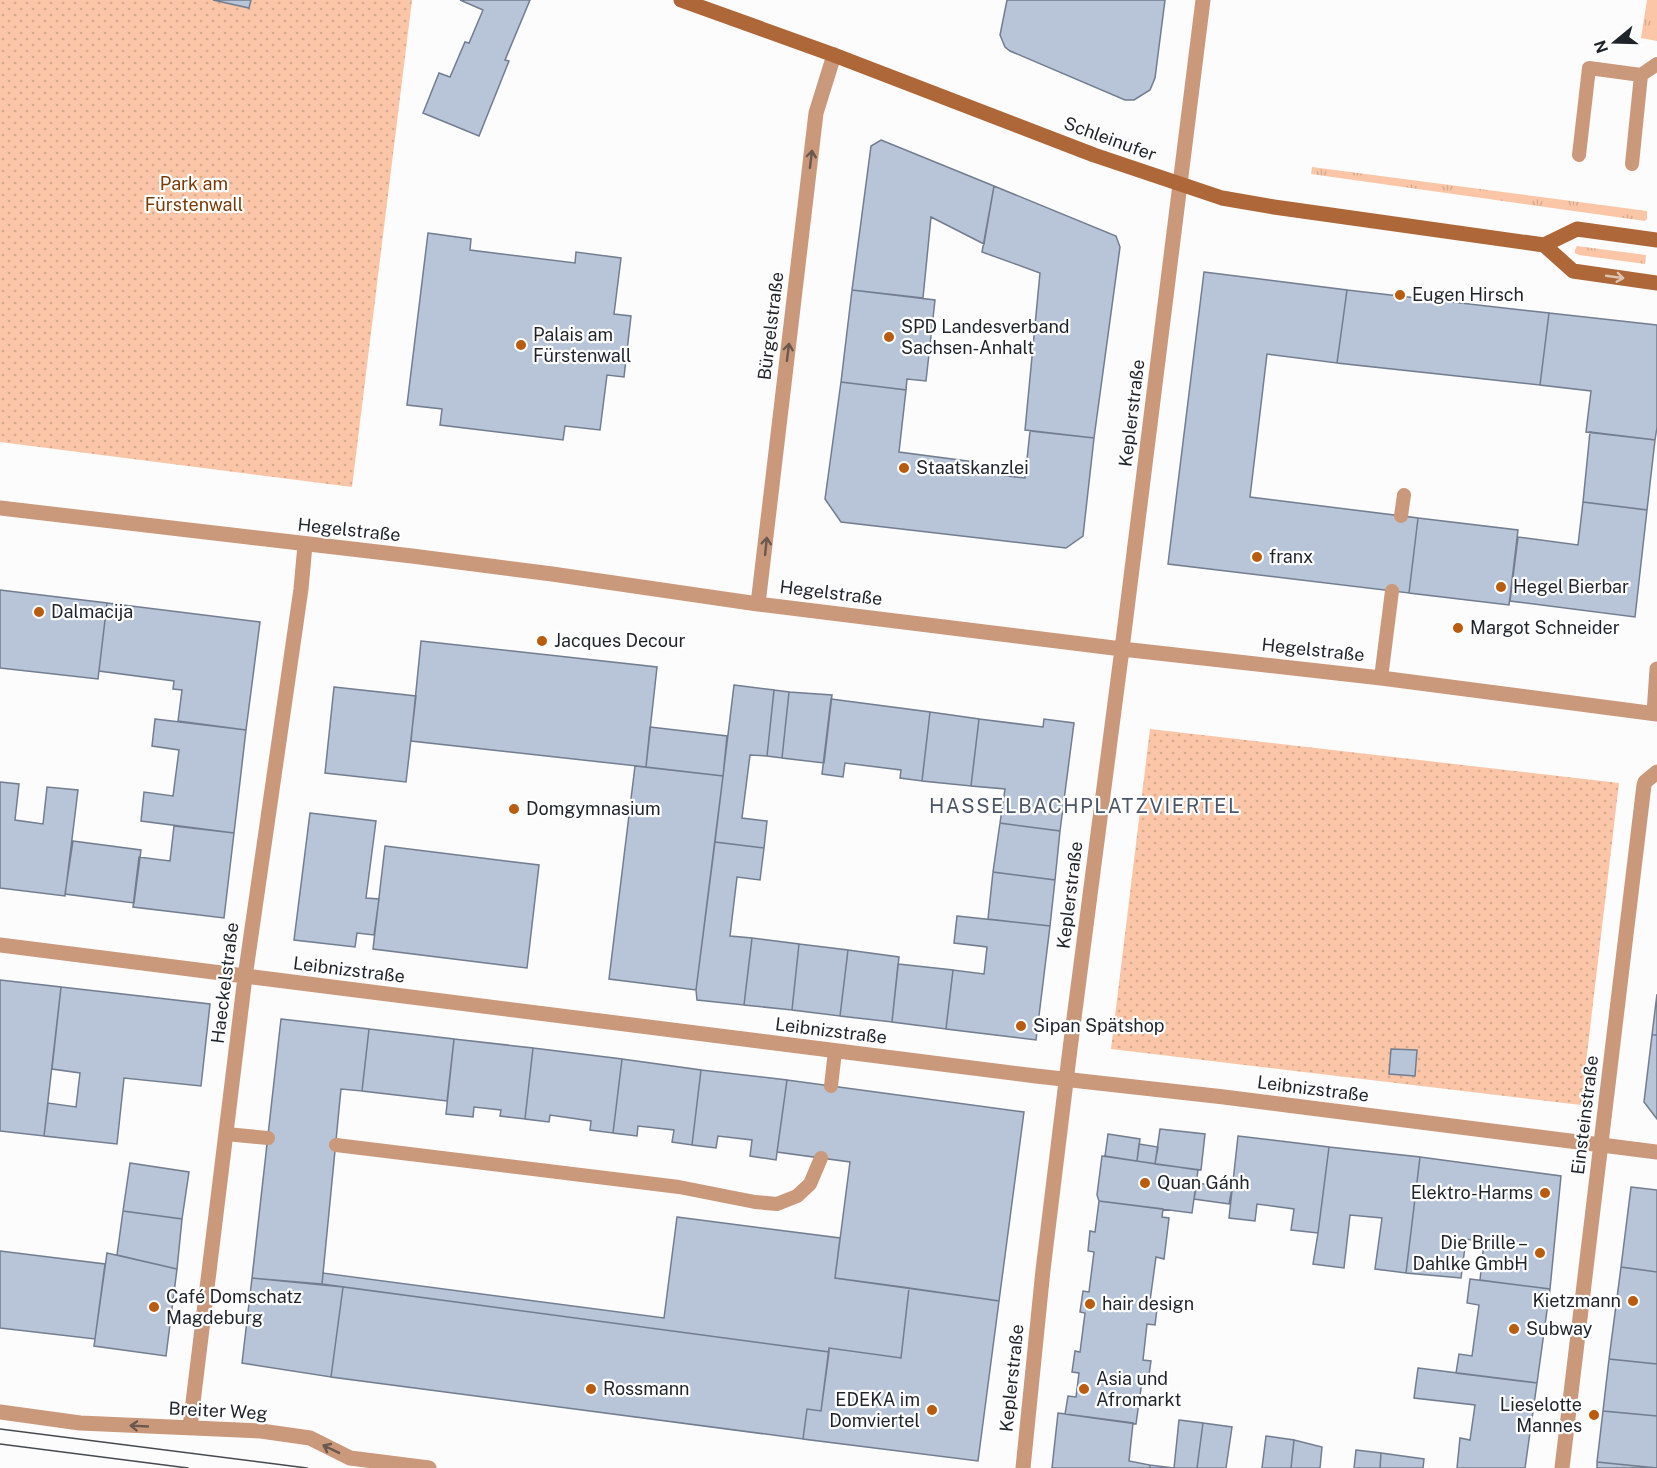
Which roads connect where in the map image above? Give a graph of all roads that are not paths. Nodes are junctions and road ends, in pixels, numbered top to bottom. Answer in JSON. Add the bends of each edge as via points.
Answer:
{"nodes":[{"id":1,"x":681,"y":0,"type":"edge"},
{"id":2,"x":1203,"y":0,"type":"edge"},
{"id":3,"x":834,"y":55,"type":"junction"},
{"id":4,"x":1657,"y":64,"type":"edge"},
{"id":5,"x":1641,"y":75,"type":"junction"},
{"id":6,"x":1579,"y":155,"type":"dead end"},
{"id":7,"x":1632,"y":164,"type":"dead end"},
{"id":8,"x":1179,"y":184,"type":"junction"},
{"id":9,"x":1657,"y":240,"type":"edge"},
{"id":10,"x":1544,"y":245,"type":"junction"},
{"id":11,"x":1657,"y":283,"type":"edge"},
{"id":12,"x":1404,"y":495,"type":"dead end"},
{"id":13,"x":0,"y":508,"type":"edge"},
{"id":14,"x":1401,"y":516,"type":"dead end"},
{"id":15,"x":305,"y":544,"type":"junction"},
{"id":16,"x":1392,"y":591,"type":"dead end"},
{"id":17,"x":758,"y":604,"type":"junction"},
{"id":18,"x":1122,"y":649,"type":"junction"},
{"id":19,"x":1657,"y":669,"type":"edge"},
{"id":20,"x":1382,"y":678,"type":"junction"},
{"id":21,"x":1655,"y":714,"type":"edge"},
{"id":22,"x":1657,"y":772,"type":"edge"},
{"id":23,"x":0,"y":945,"type":"edge"},
{"id":24,"x":245,"y":977,"type":"junction"},
{"id":25,"x":835,"y":1051,"type":"junction"},
{"id":26,"x":1066,"y":1080,"type":"junction"},
{"id":27,"x":831,"y":1086,"type":"dead end"},
{"id":28,"x":225,"y":1134,"type":"junction"},
{"id":29,"x":268,"y":1138,"type":"dead end"},
{"id":30,"x":1602,"y":1144,"type":"junction"},
{"id":31,"x":336,"y":1145,"type":"dead end"},
{"id":32,"x":1657,"y":1152,"type":"edge"},
{"id":33,"x":821,"y":1158,"type":"dead end"},
{"id":34,"x":0,"y":1412,"type":"edge"},
{"id":35,"x":190,"y":1427,"type":"junction"},
{"id":36,"x":429,"y":1468,"type":"edge"},
{"id":37,"x":1023,"y":1468,"type":"edge"},
{"id":38,"x":1562,"y":1468,"type":"edge"}],
"edges":[{"from":1,"to":3,"type":"main road","name":"Schleinufer"},
{"from":2,"to":8,"type":"street","name":"Keplerstraße"},
{"from":3,"to":8,"type":"main road","name":"Schleinufer"},
{"from":17,"to":3,"type":"street","name":"Bürgelstraße","one_way":true,"via":[[815,123]]},
{"from":4,"to":5,"type":"lane"},
{"from":5,"to":6,"type":"lane","via":[[1589,68]]},
{"from":5,"to":7,"type":"lane"},
{"from":8,"to":10,"type":"main road","name":"Schleinufer","via":[[1243,203]]},
{"from":8,"to":18,"type":"street","name":"Keplerstraße"},
{"from":9,"to":10,"type":"main road","via":[[1577,229]]},
{"from":10,"to":11,"type":"main road","one_way":true,"via":[[1573,271]]},
{"from":12,"to":14,"type":"lane"},
{"from":13,"to":15,"type":"street","name":"Hegelstraße"},
{"from":15,"to":17,"type":"street","name":"Hegelstraße"},
{"from":15,"to":24,"type":"street","name":"Haeckelstraße"},
{"from":16,"to":20,"type":"lane"},
{"from":17,"to":18,"type":"street","name":"Hegelstraße"},
{"from":18,"to":20,"type":"street","name":"Hegelstraße"},
{"from":18,"to":26,"type":"street","name":"Keplerstraße"},
{"from":19,"to":21,"type":"street"},
{"from":20,"to":21,"type":"street","name":"Hegelstraße"},
{"from":22,"to":30,"type":"street","name":"Einsteinstraße","via":[[1644,785]]},
{"from":23,"to":24,"type":"street","name":"Leibnizstraße"},
{"from":24,"to":25,"type":"street","name":"Leibnizstraße"},
{"from":24,"to":28,"type":"street","name":"Haeckelstraße"},
{"from":25,"to":26,"type":"street","name":"Leibnizstraße"},
{"from":25,"to":27,"type":"lane"},
{"from":26,"to":30,"type":"street","name":"Leibnizstraße"},
{"from":26,"to":37,"type":"street","name":"Keplerstraße"},
{"from":28,"to":29,"type":"lane"},
{"from":28,"to":35,"type":"street","name":"Haeckelstraße"},
{"from":30,"to":32,"type":"street","name":"Leibnizstraße"},
{"from":30,"to":38,"type":"street","name":"Einsteinstraße"},
{"from":31,"to":33,"type":"lane","via":[[679,1187],[777,1204],[796,1196],[810,1184]]},
{"from":35,"to":34,"type":"street","name":"Breiter Weg","one_way":true,"via":[[80,1423]]},
{"from":36,"to":35,"type":"street","name":"Breiter Weg","one_way":true,"via":[[350,1458],[310,1438]]}]}
